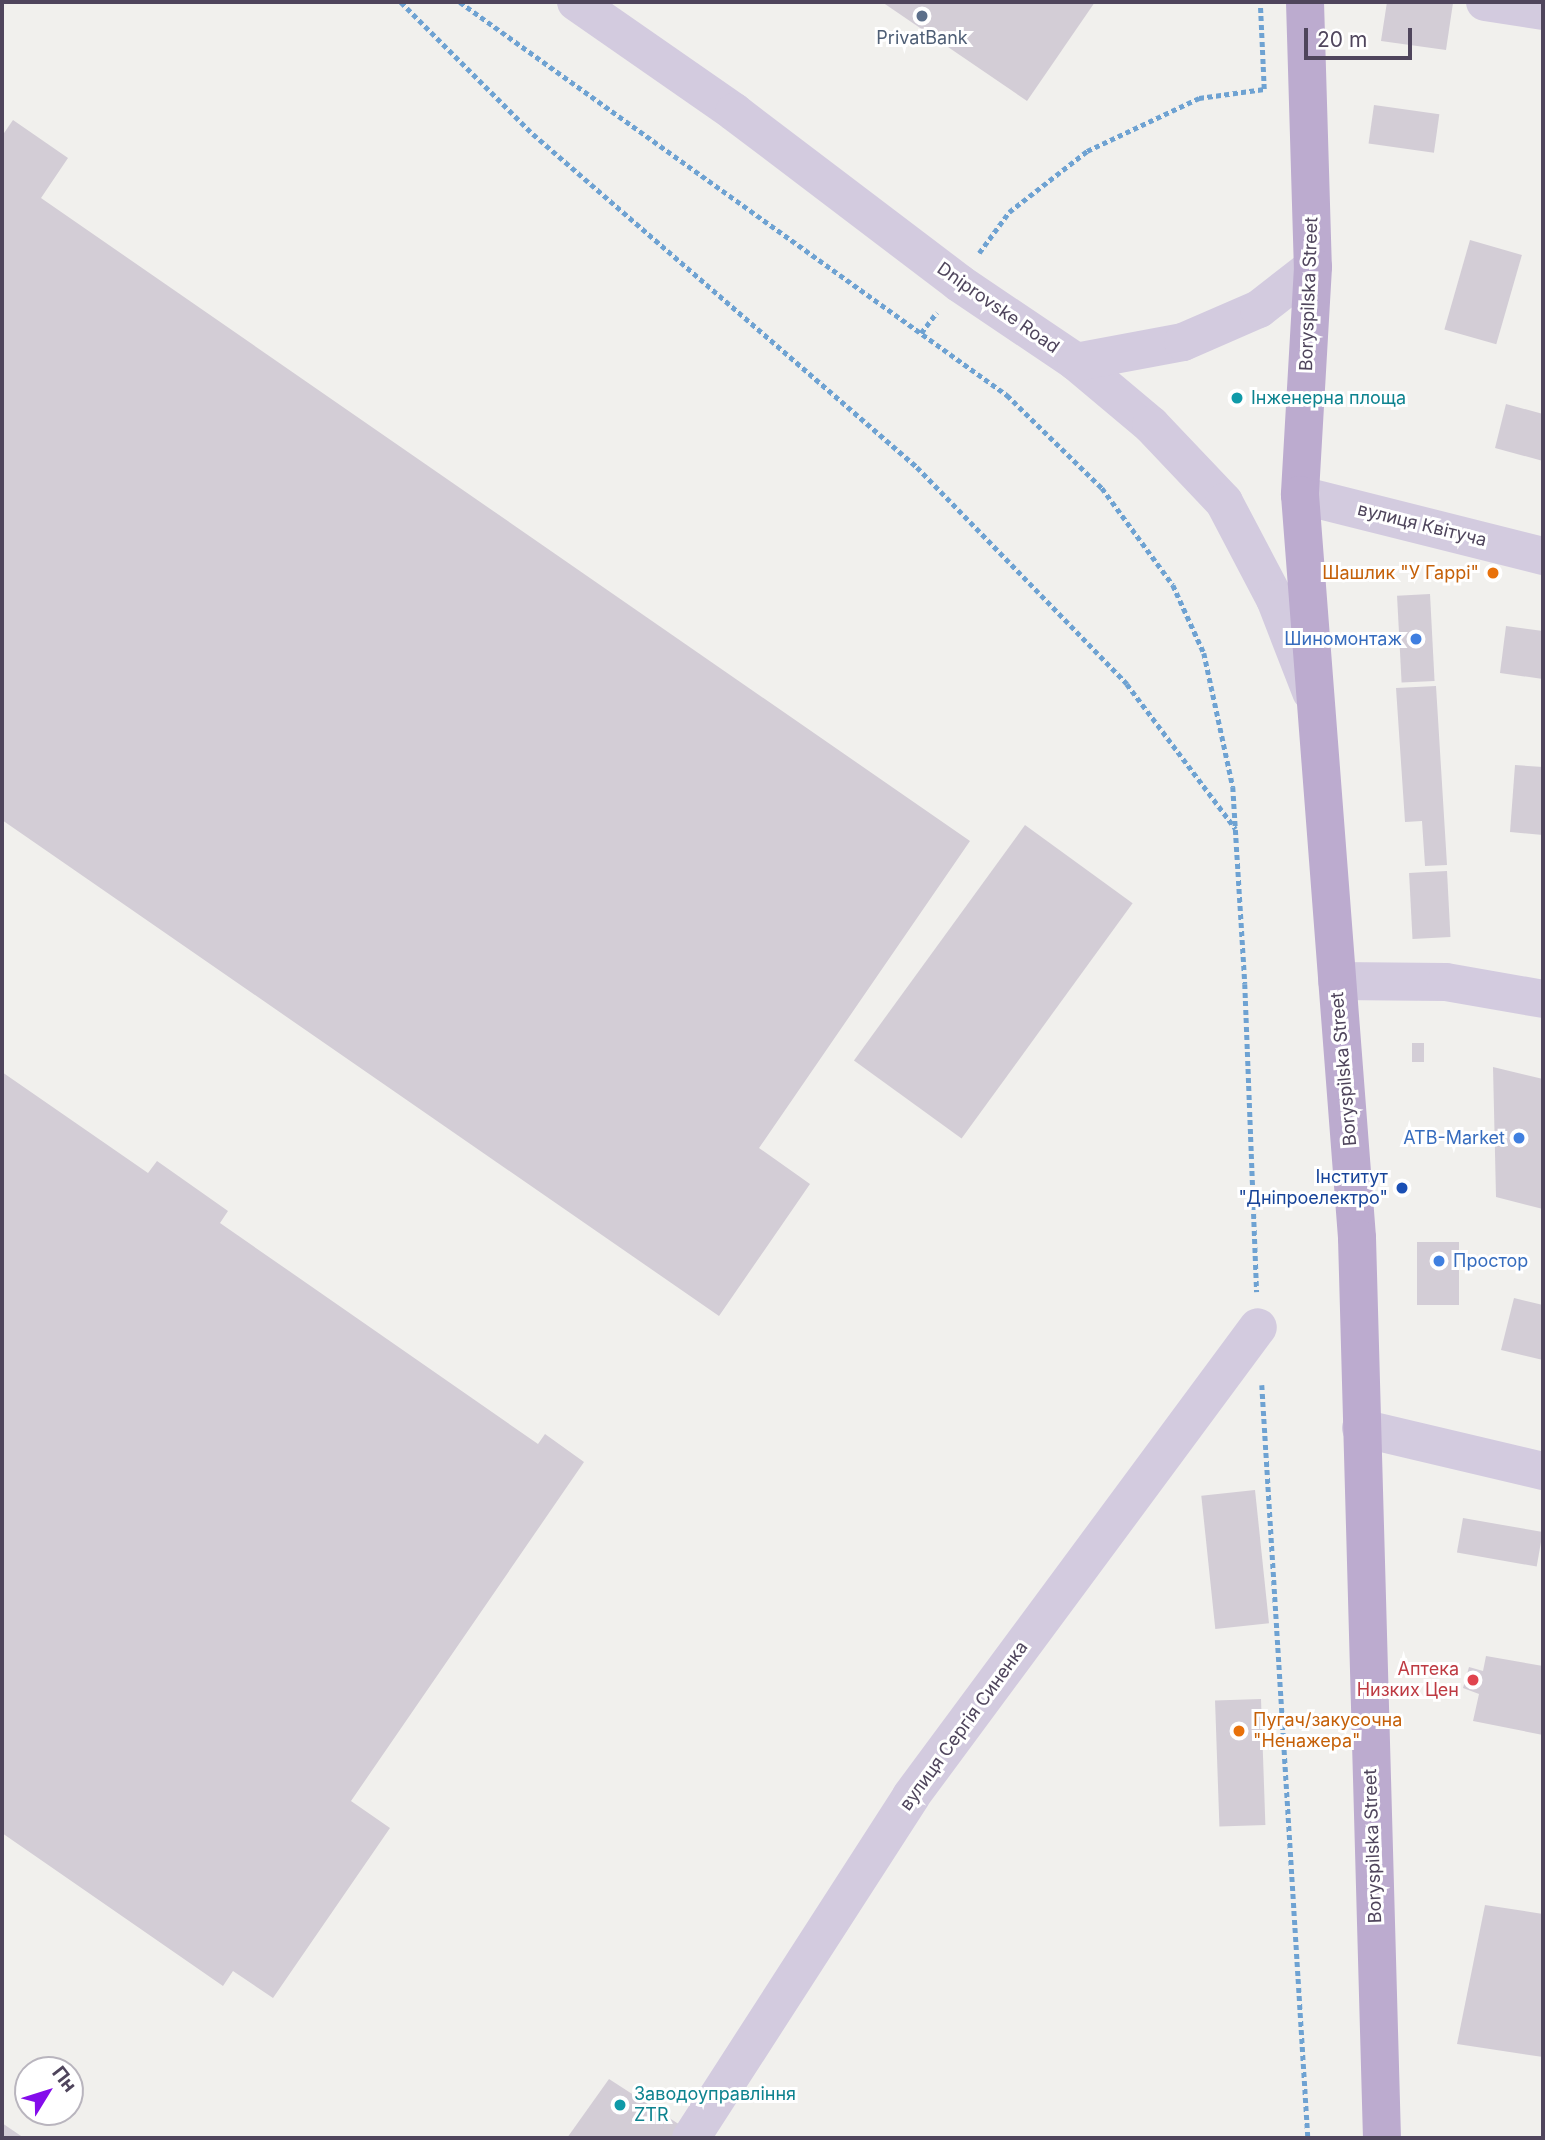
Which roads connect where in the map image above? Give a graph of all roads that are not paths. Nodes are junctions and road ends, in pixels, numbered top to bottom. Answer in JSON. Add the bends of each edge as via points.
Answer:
{"nodes":[{"id":1,"x":576,"y":2,"type":"edge"},
{"id":2,"x":1305,"y":2,"type":"edge"},
{"id":3,"x":1485,"y":2,"type":"edge"},
{"id":4,"x":1543,"y":11,"type":"edge"},
{"id":5,"x":1313,"y":267,"type":"junction"},
{"id":6,"x":1076,"y":362,"type":"junction"},
{"id":7,"x":1300,"y":495,"type":"junction"},
{"id":8,"x":1543,"y":556,"type":"edge"},
{"id":9,"x":1316,"y":705,"type":"junction"},
{"id":10,"x":1337,"y":981,"type":"junction"},
{"id":11,"x":1543,"y":999,"type":"edge"},
{"id":12,"x":1258,"y":1327,"type":"road end"},
{"id":13,"x":1361,"y":1428,"type":"junction"},
{"id":14,"x":1543,"y":1471,"type":"edge"},
{"id":15,"x":691,"y":2138,"type":"edge"},
{"id":16,"x":1382,"y":2138,"type":"edge"}],
"edges":[{"from":1,"to":6,"type":"street","name":"Dniprovske Road"},
{"from":2,"to":5,"type":"main road","name":"Boryspilska Street"},
{"from":3,"to":4,"type":"street"},
{"from":5,"to":6,"type":"street","via":[[1259,309],[1183,342]]},
{"from":5,"to":7,"type":"main road","name":"Boryspilska Street"},
{"from":6,"to":9,"type":"street","name":"Dniprovske Road","via":[[1151,425],[1224,502],[1275,598]]},
{"from":7,"to":8,"type":"street","name":"вулиця Квітуча"},
{"from":7,"to":9,"type":"main road","name":"Boryspilska Street"},
{"from":9,"to":10,"type":"main road","name":"Boryspilska Street"},
{"from":10,"to":11,"type":"street","via":[[1446,982]]},
{"from":10,"to":13,"type":"main road","name":"Boryspilska Street","via":[[1357,1238]]},
{"from":12,"to":15,"type":"street","name":"вулиця Сергія Синенка","via":[[911,1796]]},
{"from":13,"to":14,"type":"street"},
{"from":13,"to":16,"type":"main road","name":"Boryspilska Street"}]}
